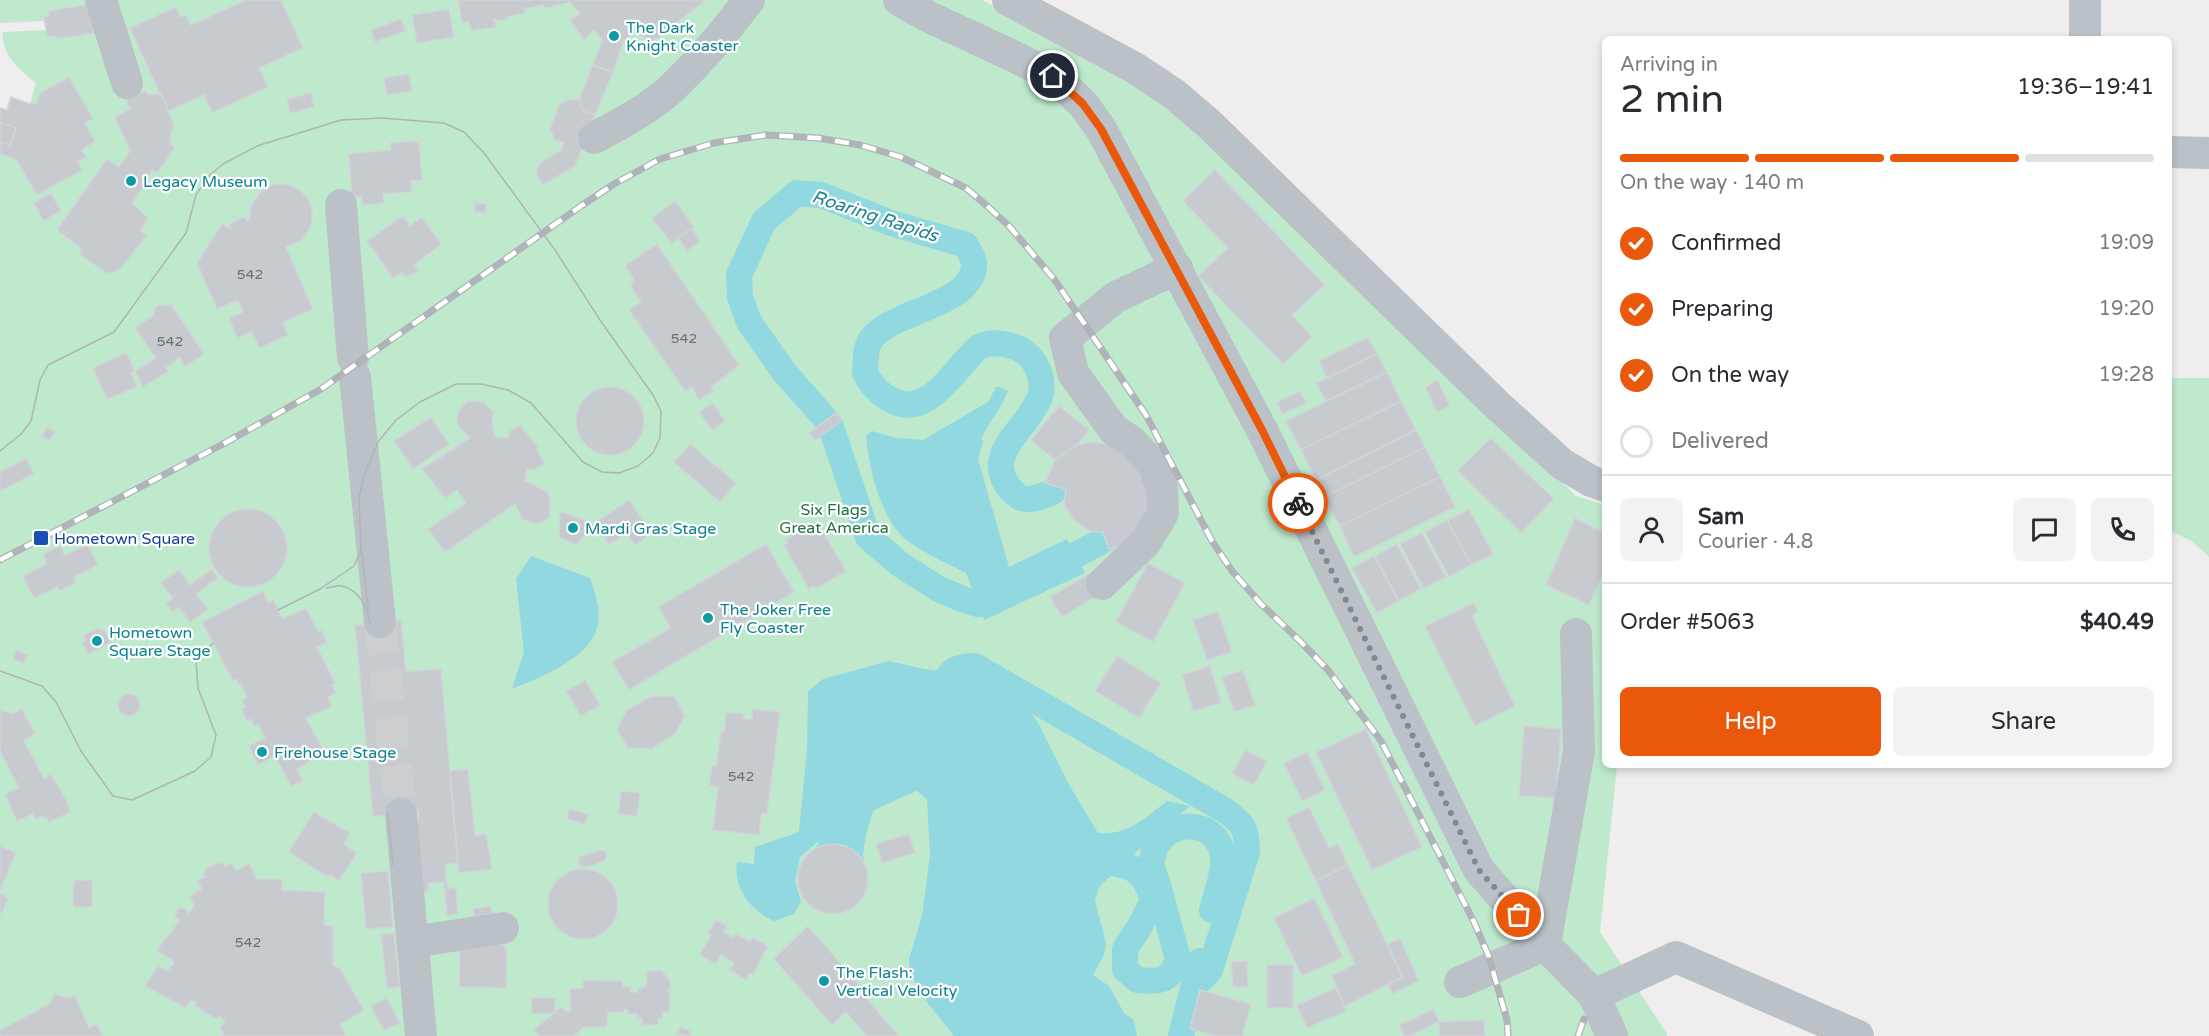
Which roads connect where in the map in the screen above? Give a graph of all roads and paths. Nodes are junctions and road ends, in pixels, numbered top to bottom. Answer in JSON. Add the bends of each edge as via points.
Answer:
{"nodes":[{"id":1,"x":101,"y":0,"type":"edge"},
{"id":2,"x":749,"y":0,"type":"edge"},
{"id":3,"x":899,"y":0,"type":"edge"},
{"id":4,"x":1008,"y":0,"type":"edge"},
{"id":5,"x":2085,"y":0,"type":"edge"},
{"id":6,"x":2085,"y":36,"type":"edge"},
{"id":7,"x":127,"y":83,"type":"dead end"},
{"id":8,"x":594,"y":138,"type":"dead end"},
{"id":9,"x":2172,"y":152,"type":"edge"},
{"id":10,"x":2209,"y":153,"type":"edge"},
{"id":11,"x":341,"y":206,"type":"dead end"},
{"id":12,"x":1177,"y":268,"type":"junction"},
{"id":13,"x":1602,"y":485,"type":"edge"},
{"id":14,"x":1102,"y":584,"type":"dead end"},
{"id":15,"x":380,"y":622,"type":"tunnel mouth"},
{"id":16,"x":1576,"y":634,"type":"dead end"},
{"id":17,"x":401,"y":814,"type":"tunnel mouth"},
{"id":18,"x":503,"y":928,"type":"dead end"},
{"id":19,"x":413,"y":942,"type":"junction"},
{"id":20,"x":1545,"y":945,"type":"junction"},
{"id":21,"x":1460,"y":982,"type":"dead end"},
{"id":22,"x":1594,"y":995,"type":"junction"},
{"id":23,"x":421,"y":1036,"type":"edge"},
{"id":24,"x":1612,"y":1036,"type":"edge"},
{"id":25,"x":1858,"y":1036,"type":"edge"}],
"edges":[{"from":1,"to":7,"type":"street"},
{"from":2,"to":8,"type":"street","via":[[671,89]]},
{"from":3,"to":12,"type":"street","via":[[1053,76],[1083,104],[1101,129]]},
{"from":4,"to":13,"type":"street","via":[[1135,68],[1174,94],[1504,412],[1562,464]]},
{"from":5,"to":6,"type":"street"},
{"from":9,"to":10,"type":"street"},
{"from":11,"to":15,"type":"street"},
{"from":12,"to":14,"type":"street","via":[[1116,297],[1065,338],[1073,373],[1113,429],[1154,465],[1162,489],[1163,513],[1146,542]]},
{"from":12,"to":20,"type":"street","via":[[1262,430],[1479,870]]},
{"from":16,"to":20,"type":"street","via":[[1579,751]]},
{"from":17,"to":19,"type":"street"},
{"from":18,"to":19,"type":"street"},
{"from":19,"to":23,"type":"street"},
{"from":20,"to":21,"type":"street"},
{"from":20,"to":22,"type":"street"},
{"from":22,"to":24,"type":"street"},
{"from":22,"to":25,"type":"street","via":[[1676,957]]}]}
